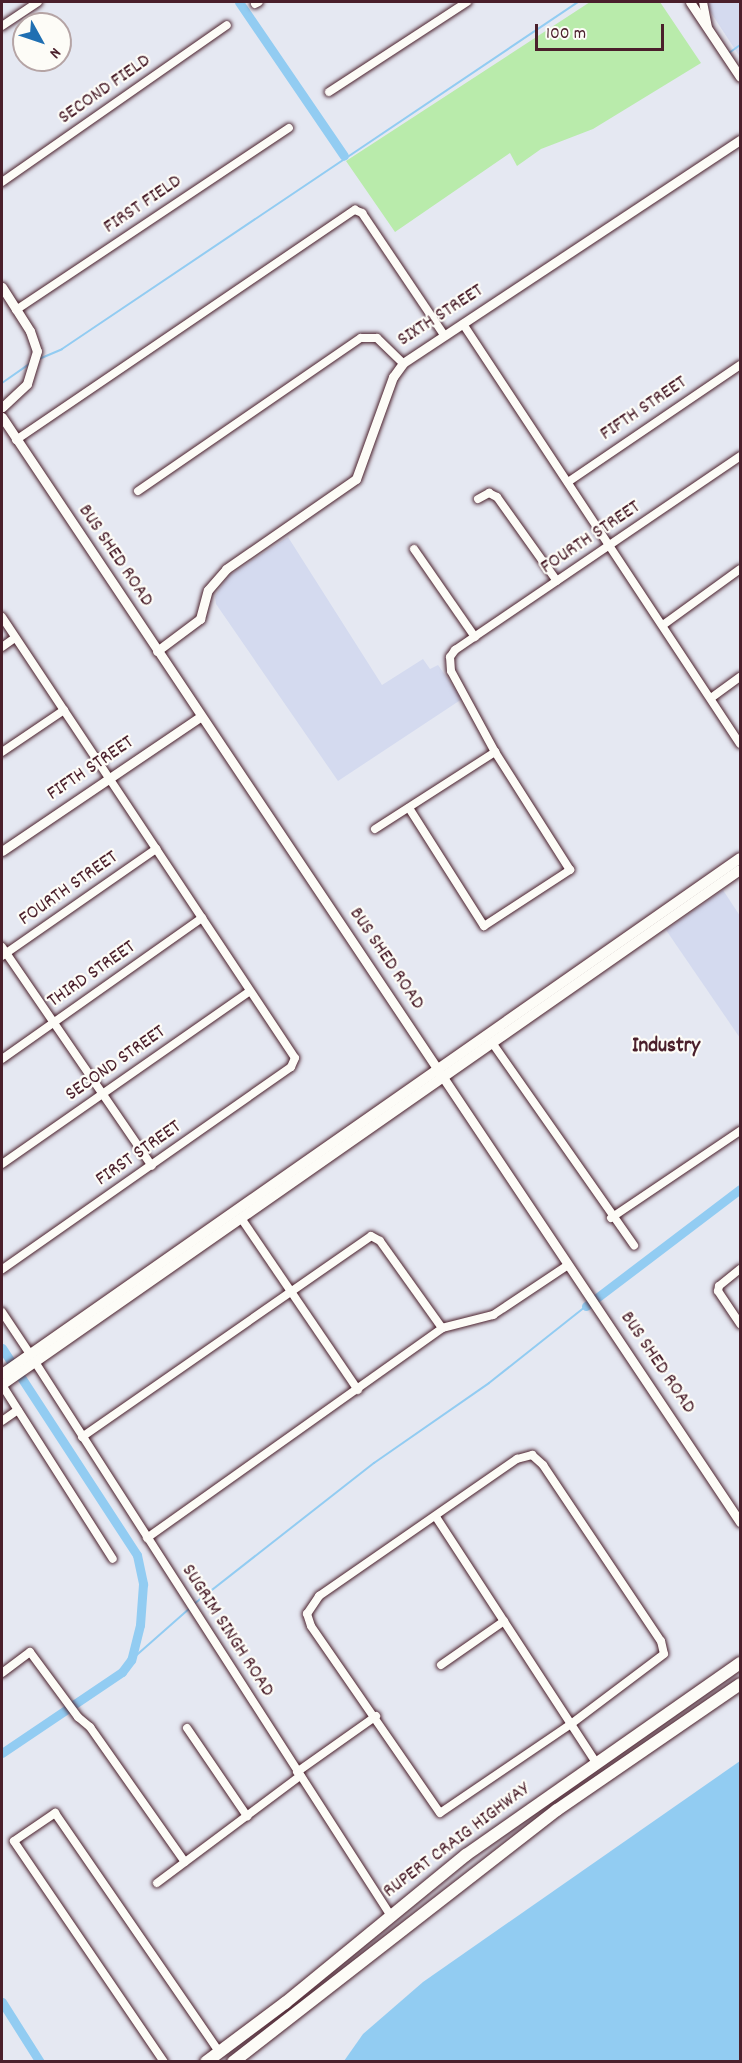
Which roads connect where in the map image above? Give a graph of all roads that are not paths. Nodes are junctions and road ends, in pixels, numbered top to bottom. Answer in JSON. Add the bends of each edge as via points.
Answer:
{"nodes":[{"id":1,"x":38,"y":2,"type":"edge"},
{"id":2,"x":466,"y":2,"type":"edge"},
{"id":3,"x":690,"y":2,"type":"edge"},
{"id":4,"x":703,"y":2,"type":"edge"},
{"id":5,"x":227,"y":25,"type":"dead end"},
{"id":6,"x":2,"y":26,"type":"edge"},
{"id":7,"x":708,"y":29,"type":"junction"},
{"id":8,"x":741,"y":77,"type":"edge"},
{"id":9,"x":329,"y":92,"type":"dead end"},
{"id":10,"x":289,"y":128,"type":"dead end"},
{"id":11,"x":741,"y":140,"type":"edge"},
{"id":12,"x":2,"y":182,"type":"edge"},
{"id":13,"x":2,"y":287,"type":"edge"},
{"id":14,"x":16,"y":310,"type":"junction"},
{"id":15,"x":463,"y":324,"type":"junction"},
{"id":16,"x":444,"y":335,"type":"junction"},
{"id":17,"x":403,"y":363,"type":"junction"},
{"id":18,"x":741,"y":365,"type":"edge"},
{"id":19,"x":2,"y":407,"type":"edge"},
{"id":20,"x":2,"y":417,"type":"edge"},
{"id":21,"x":16,"y":440,"type":"junction"},
{"id":22,"x":741,"y":456,"type":"edge"},
{"id":23,"x":568,"y":482,"type":"junction"},
{"id":24,"x":138,"y":491,"type":"dead end"},
{"id":25,"x":478,"y":500,"type":"dead end"},
{"id":26,"x":610,"y":545,"type":"junction"},
{"id":27,"x":414,"y":549,"type":"dead end"},
{"id":28,"x":741,"y":569,"type":"edge"},
{"id":29,"x":557,"y":581,"type":"junction"},
{"id":30,"x":2,"y":617,"type":"edge"},
{"id":31,"x":663,"y":625,"type":"junction"},
{"id":32,"x":475,"y":636,"type":"junction"},
{"id":33,"x":15,"y":638,"type":"junction"},
{"id":34,"x":2,"y":647,"type":"edge"},
{"id":35,"x":157,"y":651,"type":"junction"},
{"id":36,"x":741,"y":677,"type":"edge"},
{"id":37,"x":711,"y":698,"type":"junction"},
{"id":38,"x":64,"y":710,"type":"junction"},
{"id":39,"x":200,"y":717,"type":"junction"},
{"id":40,"x":741,"y":744,"type":"edge"},
{"id":41,"x":2,"y":752,"type":"edge"},
{"id":42,"x":495,"y":752,"type":"junction"},
{"id":43,"x":110,"y":778,"type":"junction"},
{"id":44,"x":408,"y":808,"type":"junction"},
{"id":45,"x":375,"y":829,"type":"dead end"},
{"id":46,"x":156,"y":849,"type":"junction"},
{"id":47,"x":2,"y":851,"type":"edge"},
{"id":48,"x":741,"y":858,"type":"edge"},
{"id":49,"x":741,"y":870,"type":"edge"},
{"id":50,"x":202,"y":918,"type":"junction"},
{"id":51,"x":3,"y":952,"type":"edge"},
{"id":52,"x":250,"y":992,"type":"junction"},
{"id":53,"x":54,"y":1023,"type":"junction"},
{"id":54,"x":493,"y":1044,"type":"junction"},
{"id":55,"x":2,"y":1059,"type":"edge"},
{"id":56,"x":441,"y":1072,"type":"junction"},
{"id":57,"x":102,"y":1094,"type":"junction"},
{"id":58,"x":741,"y":1131,"type":"edge"},
{"id":59,"x":2,"y":1164,"type":"edge"},
{"id":60,"x":152,"y":1166,"type":"junction"},
{"id":61,"x":242,"y":1218,"type":"junction"},
{"id":62,"x":611,"y":1218,"type":"junction"},
{"id":63,"x":634,"y":1245,"type":"dead end"},
{"id":64,"x":568,"y":1265,"type":"junction"},
{"id":65,"x":2,"y":1269,"type":"edge"},
{"id":66,"x":741,"y":1269,"type":"edge"},
{"id":67,"x":291,"y":1291,"type":"junction"},
{"id":68,"x":2,"y":1311,"type":"edge"},
{"id":69,"x":741,"y":1324,"type":"edge"},
{"id":70,"x":442,"y":1328,"type":"junction"},
{"id":71,"x":31,"y":1359,"type":"junction"},
{"id":72,"x":2,"y":1382,"type":"edge"},
{"id":73,"x":358,"y":1390,"type":"junction"},
{"id":74,"x":18,"y":1410,"type":"junction"},
{"id":75,"x":2,"y":1421,"type":"edge"},
{"id":76,"x":82,"y":1437,"type":"junction"},
{"id":77,"x":436,"y":1517,"type":"junction"},
{"id":78,"x":741,"y":1522,"type":"edge"},
{"id":79,"x":147,"y":1538,"type":"junction"},
{"id":80,"x":113,"y":1558,"type":"dead end"},
{"id":81,"x":504,"y":1621,"type":"junction"},
{"id":82,"x":741,"y":1663,"type":"edge"},
{"id":83,"x":441,"y":1665,"type":"dead end"},
{"id":84,"x":2,"y":1673,"type":"edge"},
{"id":85,"x":741,"y":1684,"type":"edge"},
{"id":86,"x":376,"y":1716,"type":"junction"},
{"id":87,"x":571,"y":1724,"type":"junction"},
{"id":88,"x":187,"y":1728,"type":"dead end"},
{"id":89,"x":596,"y":1762,"type":"junction"},
{"id":90,"x":299,"y":1774,"type":"junction"},
{"id":91,"x":247,"y":1816,"type":"junction"},
{"id":92,"x":185,"y":1862,"type":"junction"},
{"id":93,"x":157,"y":1883,"type":"dead end"},
{"id":94,"x":391,"y":1916,"type":"junction"},
{"id":95,"x":219,"y":2052,"type":"junction"},
{"id":96,"x":164,"y":2061,"type":"edge"},
{"id":97,"x":206,"y":2061,"type":"edge"},
{"id":98,"x":233,"y":2061,"type":"edge"}],
"edges":[{"from":1,"to":6,"type":"street"},
{"from":2,"to":9,"type":"street"},
{"from":3,"to":7,"type":"street"},
{"from":4,"to":7,"type":"street"},
{"from":5,"to":12,"type":"street","name":"SECOND FIELD"},
{"from":7,"to":8,"type":"street"},
{"from":10,"to":14,"type":"street","name":"FIRST FIELD"},
{"from":11,"to":15,"type":"street","name":"SIXTH STREET"},
{"from":13,"to":14,"type":"street"},
{"from":14,"to":19,"type":"street","via":[[37,351],[27,384]]},
{"from":15,"to":16,"type":"street","name":"SIXTH STREET"},
{"from":15,"to":23,"type":"street"},
{"from":16,"to":17,"type":"street","name":"SIXTH STREET"},
{"from":16,"to":21,"type":"street","via":[[362,213],[355,210]]},
{"from":17,"to":24,"type":"street","via":[[377,338],[361,338]]},
{"from":17,"to":35,"type":"street","name":"SIXTH STREET","via":[[393,377],[359,476],[226,569],[208,590],[200,619]]},
{"from":18,"to":23,"type":"street","name":"FIFTH STREET"},
{"from":20,"to":21,"type":"street","name":"BUS SHED ROAD"},
{"from":21,"to":35,"type":"street","name":"BUS SHED ROAD"},
{"from":22,"to":26,"type":"street","name":"FOURTH STREET"},
{"from":23,"to":26,"type":"street"},
{"from":25,"to":29,"type":"street","via":[[489,493],[497,497]]},
{"from":26,"to":29,"type":"street","name":"FOURTH STREET"},
{"from":26,"to":31,"type":"street"},
{"from":27,"to":32,"type":"street"},
{"from":28,"to":31,"type":"street"},
{"from":29,"to":32,"type":"street","name":"FOURTH STREET"},
{"from":30,"to":33,"type":"street"},
{"from":31,"to":37,"type":"street"},
{"from":32,"to":42,"type":"street","name":"FOURTH STREET","via":[[450,657],[452,671]]},
{"from":33,"to":34,"type":"street"},
{"from":33,"to":38,"type":"street"},
{"from":35,"to":39,"type":"street","name":"BUS SHED ROAD"},
{"from":36,"to":37,"type":"street"},
{"from":37,"to":40,"type":"street"},
{"from":38,"to":41,"type":"street"},
{"from":38,"to":43,"type":"street"},
{"from":39,"to":43,"type":"street","name":"FIFTH STREET"},
{"from":39,"to":56,"type":"street","name":"BUS SHED ROAD"},
{"from":42,"to":44,"type":"street"},
{"from":42,"to":44,"type":"street","via":[[570,870],[484,926]]},
{"from":43,"to":46,"type":"street"},
{"from":43,"to":47,"type":"street","name":"FIFTH STREET"},
{"from":44,"to":45,"type":"street"},
{"from":46,"to":50,"type":"street"},
{"from":46,"to":51,"type":"street","name":"FOURTH STREET"},
{"from":48,"to":56,"type":"main road"},
{"from":49,"to":54,"type":"main road"},
{"from":50,"to":52,"type":"street"},
{"from":50,"to":53,"type":"street","name":"THIRD STREET"},
{"from":51,"to":53,"type":"street"},
{"from":52,"to":57,"type":"street","name":"SECOND STREET"},
{"from":52,"to":60,"type":"street","name":"FIRST STREET","via":[[294,1063]]},
{"from":53,"to":55,"type":"street","name":"THIRD STREET"},
{"from":53,"to":57,"type":"street"},
{"from":54,"to":56,"type":"main road"},
{"from":54,"to":62,"type":"street"},
{"from":56,"to":61,"type":"main road"},
{"from":56,"to":64,"type":"street","name":"BUS SHED ROAD"},
{"from":56,"to":71,"type":"main road"},
{"from":57,"to":59,"type":"street","name":"SECOND STREET"},
{"from":57,"to":60,"type":"street"},
{"from":58,"to":62,"type":"street"},
{"from":60,"to":65,"type":"street","name":"FIRST STREET"},
{"from":61,"to":67,"type":"street"},
{"from":61,"to":71,"type":"main road"},
{"from":62,"to":63,"type":"street"},
{"from":64,"to":70,"type":"street","via":[[493,1315]]},
{"from":64,"to":78,"type":"street","name":"BUS SHED ROAD"},
{"from":66,"to":69,"type":"street","via":[[718,1291]]},
{"from":67,"to":70,"type":"street","via":[[373,1236]]},
{"from":67,"to":73,"type":"street"},
{"from":67,"to":76,"type":"street"},
{"from":68,"to":71,"type":"street","name":"SUGRIM SINGH ROAD"},
{"from":70,"to":73,"type":"street"},
{"from":71,"to":72,"type":"main road"},
{"from":71,"to":76,"type":"street","name":"SUGRIM SINGH ROAD"},
{"from":72,"to":74,"type":"street"},
{"from":73,"to":79,"type":"street"},
{"from":74,"to":75,"type":"street"},
{"from":74,"to":80,"type":"street"},
{"from":76,"to":79,"type":"street","name":"SUGRIM SINGH ROAD"},
{"from":77,"to":81,"type":"street"},
{"from":77,"to":86,"type":"street","via":[[319,1596],[307,1614],[311,1626]]},
{"from":77,"to":87,"type":"street","via":[[517,1459],[532,1455],[543,1465],[661,1641],[664,1654],[659,1660]]},
{"from":79,"to":90,"type":"street","name":"SUGRIM SINGH ROAD"},
{"from":81,"to":83,"type":"street"},
{"from":81,"to":87,"type":"street"},
{"from":82,"to":89,"type":"main road","name":"RUPERT CRAIG HIGHWAY"},
{"from":84,"to":92,"type":"street","via":[[30,1653],[78,1717],[90,1727]]},
{"from":85,"to":98,"type":"main road","name":"RUPERT CRAIG HIGHWAY","via":[[557,1810]]},
{"from":86,"to":87,"type":"street","via":[[440,1813]]},
{"from":86,"to":90,"type":"street"},
{"from":87,"to":89,"type":"street"},
{"from":88,"to":91,"type":"street"},
{"from":89,"to":94,"type":"main road","name":"RUPERT CRAIG HIGHWAY","via":[[466,1855]]},
{"from":90,"to":91,"type":"street"},
{"from":90,"to":94,"type":"street","name":"SUGRIM SINGH ROAD"},
{"from":91,"to":92,"type":"street"},
{"from":92,"to":93,"type":"street"},
{"from":94,"to":95,"type":"main road","name":"RUPERT CRAIG HIGHWAY"},
{"from":95,"to":96,"type":"street","via":[[55,1813],[14,1841]]},
{"from":95,"to":97,"type":"main road","name":"RUPERT CRAIG HIGHWAY"}]}
